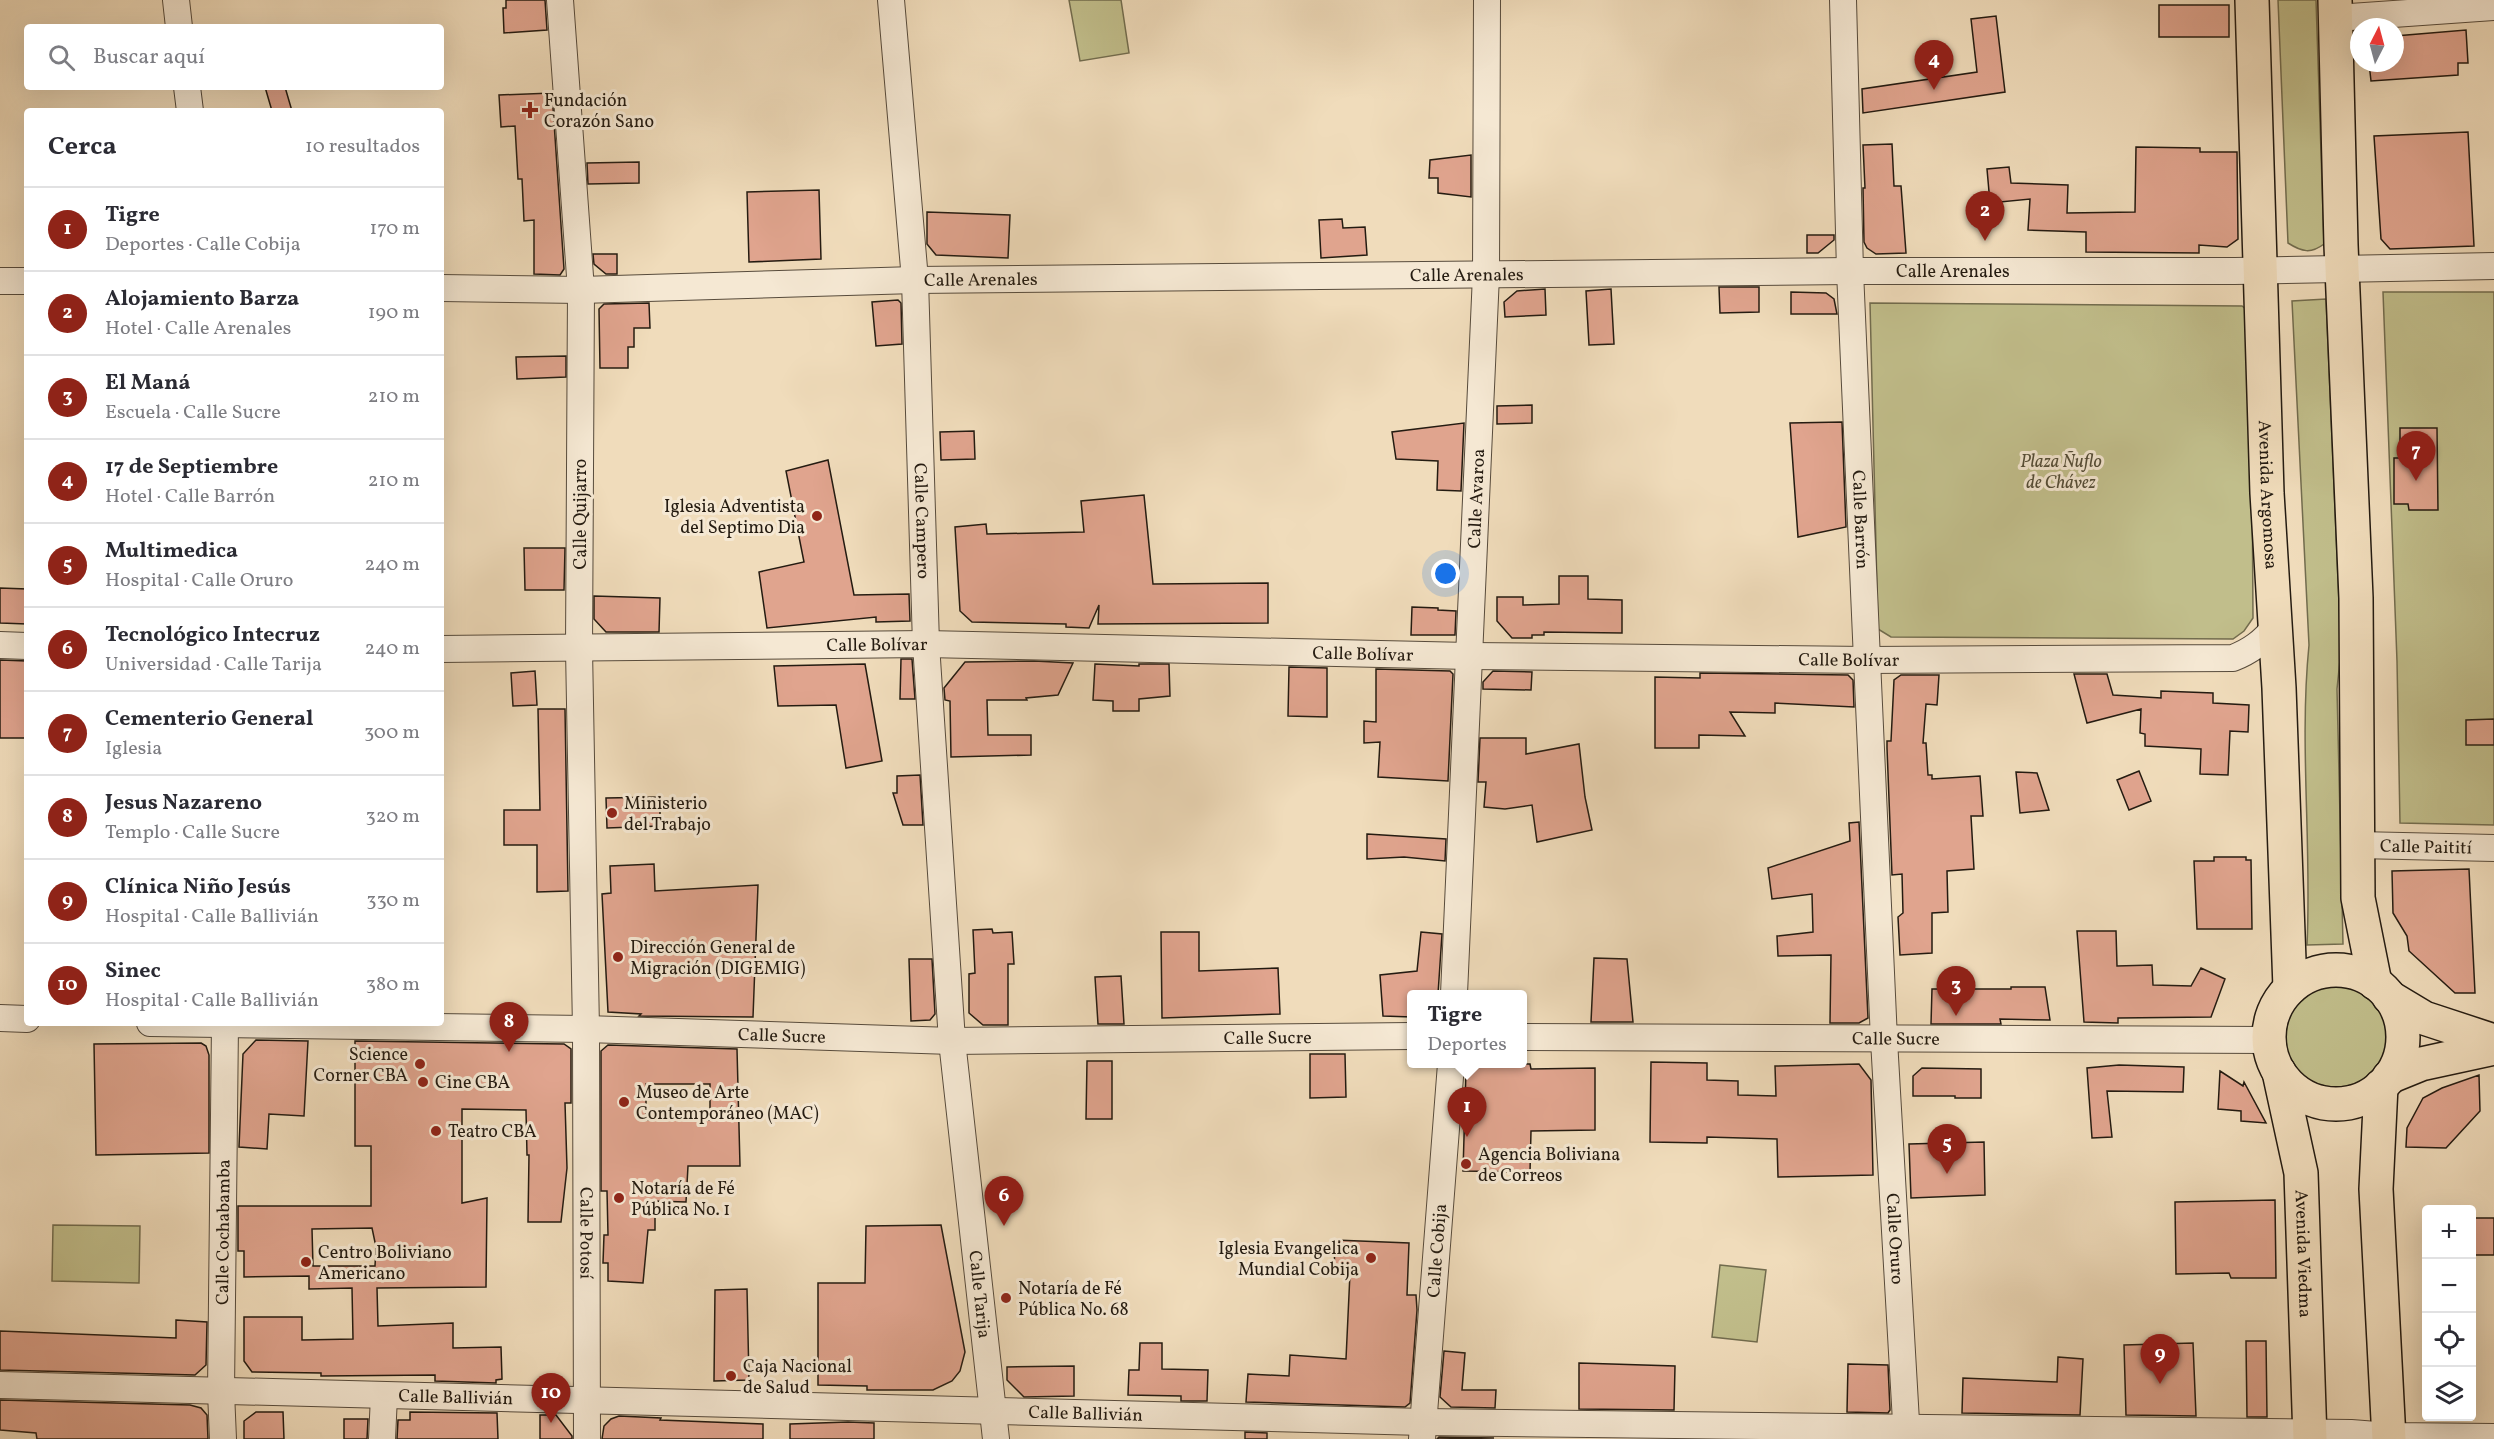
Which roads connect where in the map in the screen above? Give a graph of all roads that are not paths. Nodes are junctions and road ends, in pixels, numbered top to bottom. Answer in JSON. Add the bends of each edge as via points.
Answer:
{"nodes":[{"id":1,"x":176,"y":0,"type":"edge"},
{"id":2,"x":560,"y":0,"type":"edge"},
{"id":3,"x":891,"y":0,"type":"edge"},
{"id":4,"x":1487,"y":0,"type":"edge"},
{"id":5,"x":1844,"y":0,"type":"edge"},
{"id":6,"x":2253,"y":0,"type":"edge"},
{"id":7,"x":2494,"y":8,"type":"edge"},
{"id":8,"x":2336,"y":9,"type":"edge"},
{"id":9,"x":179,"y":24,"type":"edge"},
{"id":10,"x":187,"y":90,"type":"edge"},
{"id":11,"x":190,"y":108,"type":"edge"},
{"id":12,"x":2494,"y":266,"type":"edge"},
{"id":13,"x":2342,"y":268,"type":"junction"},
{"id":14,"x":1850,"y":271,"type":"junction"},
{"id":15,"x":2262,"y":271,"type":"junction"},
{"id":16,"x":1486,"y":274,"type":"junction"},
{"id":17,"x":915,"y":280,"type":"junction"},
{"id":18,"x":0,"y":281,"type":"edge"},
{"id":19,"x":24,"y":281,"type":"edge"},
{"id":20,"x":444,"y":288,"type":"edge"},
{"id":21,"x":581,"y":290,"type":"junction"},
{"id":22,"x":2275,"y":627,"type":"junction"},
{"id":23,"x":926,"y":644,"type":"junction"},
{"id":24,"x":0,"y":645,"type":"edge"},
{"id":25,"x":24,"y":646,"type":"edge"},
{"id":26,"x":444,"y":649,"type":"edge"},
{"id":27,"x":579,"y":649,"type":"junction"},
{"id":28,"x":1468,"y":656,"type":"junction"},
{"id":29,"x":1867,"y":660,"type":"junction"},
{"id":30,"x":2357,"y":845,"type":"junction"},
{"id":31,"x":2494,"y":848,"type":"edge"},
{"id":32,"x":2290,"y":988,"type":"junction"},
{"id":33,"x":1454,"y":990,"type":"edge"},
{"id":34,"x":2382,"y":990,"type":"junction"},
{"id":35,"x":0,"y":1018,"type":"edge"},
{"id":36,"x":24,"y":1019,"type":"edge"},
{"id":37,"x":225,"y":1026,"type":"edge"},
{"id":38,"x":369,"y":1026,"type":"edge"},
{"id":39,"x":586,"y":1029,"type":"junction"},
{"id":40,"x":1407,"y":1036,"type":"edge"},
{"id":41,"x":1527,"y":1037,"type":"edge"},
{"id":42,"x":1884,"y":1040,"type":"junction"},
{"id":43,"x":2269,"y":1040,"type":"junction"},
{"id":44,"x":952,"y":1041,"type":"junction"},
{"id":45,"x":2494,"y":1041,"type":"edge"},
{"id":46,"x":2494,"y":1048,"type":"edge"},
{"id":47,"x":1451,"y":1068,"type":"edge"},
{"id":48,"x":2279,"y":1072,"type":"junction"},
{"id":49,"x":2385,"y":1082,"type":"junction"},
{"id":50,"x":0,"y":1385,"type":"edge"},
{"id":51,"x":221,"y":1392,"type":"junction"},
{"id":52,"x":384,"y":1396,"type":"junction"},
{"id":53,"x":587,"y":1401,"type":"junction"},
{"id":54,"x":993,"y":1411,"type":"junction"},
{"id":55,"x":1422,"y":1431,"type":"edge"},
{"id":56,"x":1907,"y":1434,"type":"edge"},
{"id":57,"x":2310,"y":1436,"type":"edge"},
{"id":58,"x":2389,"y":1437,"type":"edge"},
{"id":59,"x":2494,"y":1437,"type":"edge"},
{"id":60,"x":223,"y":1439,"type":"edge"},
{"id":61,"x":382,"y":1439,"type":"edge"},
{"id":62,"x":587,"y":1439,"type":"edge"},
{"id":63,"x":996,"y":1439,"type":"edge"}],
"edges":[{"from":1,"to":9,"type":"street"},
{"from":2,"to":21,"type":"street","name":"Calle Quijarro"},
{"from":3,"to":17,"type":"street","name":"Calle Campero"},
{"from":4,"to":16,"type":"street","name":"Calle Avaroa"},
{"from":5,"to":14,"type":"street","name":"Calle Barrón"},
{"from":6,"to":15,"type":"main road","name":"Avenida Argomosa"},
{"from":7,"to":8,"type":"street"},
{"from":8,"to":13,"type":"main road"},
{"from":10,"to":11,"type":"street"},
{"from":12,"to":13,"type":"street","name":"Calle Arenales"},
{"from":13,"to":15,"type":"street","name":"Calle Arenales"},
{"from":13,"to":30,"type":"main road","via":[[2356,609]]},
{"from":14,"to":15,"type":"street","name":"Calle Arenales"},
{"from":14,"to":16,"type":"street","name":"Calle Arenales"},
{"from":14,"to":29,"type":"street","name":"Calle Barrón"},
{"from":15,"to":22,"type":"main road","name":"Avenida Argomosa","via":[[2267,494]]},
{"from":16,"to":17,"type":"street","name":"Calle Arenales"},
{"from":16,"to":28,"type":"street","name":"Calle Avaroa"},
{"from":17,"to":21,"type":"street","name":"Calle Arenales"},
{"from":17,"to":23,"type":"street","name":"Calle Campero"},
{"from":18,"to":19,"type":"street"},
{"from":20,"to":21,"type":"street","name":"Calle Arenales"},
{"from":21,"to":27,"type":"street","name":"Calle Quijarro"},
{"from":22,"to":29,"type":"street","name":"Calle Bolívar","via":[[2248,652],[2233,658]]},
{"from":22,"to":32,"type":"main road","name":"Avenida Argomosa"},
{"from":23,"to":27,"type":"street","name":"Calle Bolívar"},
{"from":23,"to":28,"type":"street","name":"Calle Bolívar"},
{"from":23,"to":44,"type":"street","name":"Calle Campero"},
{"from":24,"to":25,"type":"street"},
{"from":26,"to":27,"type":"street","name":"Calle Bolívar"},
{"from":27,"to":39,"type":"street","name":"Calle Quijarro"},
{"from":28,"to":29,"type":"street","name":"Calle Bolívar"},
{"from":28,"to":33,"type":"street","name":"Calle Avaroa"},
{"from":29,"to":42,"type":"street","name":"Calle Barrón"},
{"from":30,"to":31,"type":"street","name":"Calle Paitití"},
{"from":30,"to":34,"type":"main road","via":[[2358,898]]},
{"from":32,"to":34,"type":"main road","via":[[2310,975],[2336,970],[2361,975]]},
{"from":32,"to":43,"type":"main road","via":[[2272,1016]]},
{"from":34,"to":45,"type":"main road","via":[[2424,1018]]},
{"from":34,"to":49,"type":"main road","via":[[2400,1018],[2403,1033],[2400,1056]]},
{"from":35,"to":36,"type":"street"},
{"from":37,"to":51,"type":"street","name":"Calle Cochabamba"},
{"from":38,"to":39,"type":"street","name":"Calle Sucre"},
{"from":39,"to":44,"type":"street","name":"Calle Sucre"},
{"from":39,"to":53,"type":"street","name":"Calle Potosí"},
{"from":40,"to":44,"type":"street","name":"Calle Sucre"},
{"from":41,"to":42,"type":"street","name":"Calle Sucre"},
{"from":42,"to":43,"type":"street","name":"Calle Sucre"},
{"from":42,"to":56,"type":"street","name":"Calle Oruro"},
{"from":43,"to":48,"type":"main road"},
{"from":44,"to":54,"type":"street","name":"Calle Tarija"},
{"from":46,"to":49,"type":"main road","via":[[2421,1064]]},
{"from":47,"to":55,"type":"street","name":"Calle Cobija"},
{"from":48,"to":49,"type":"main road","via":[[2297,1091],[2312,1100],[2329,1103],[2355,1101]]},
{"from":48,"to":57,"type":"main road","name":"Avenida Viedma","via":[[2301,1173]]},
{"from":49,"to":58,"type":"main road","via":[[2376,1189]]},
{"from":50,"to":51,"type":"street","name":"Calle Ballivián"},
{"from":51,"to":52,"type":"street","name":"Calle Ballivián"},
{"from":51,"to":60,"type":"street","name":"Calle Cochabamba"},
{"from":52,"to":53,"type":"street","name":"Calle Ballivián"},
{"from":52,"to":61,"type":"street"},
{"from":53,"to":54,"type":"street","name":"Calle Ballivián"},
{"from":53,"to":62,"type":"street","name":"Calle Potosí"},
{"from":54,"to":55,"type":"street","name":"Calle Ballivián"},
{"from":54,"to":63,"type":"street","name":"Calle Tarija"},
{"from":55,"to":56,"type":"street","name":"Calle Ballivián"},
{"from":56,"to":57,"type":"street","name":"Calle Ballivián"},
{"from":57,"to":58,"type":"street","name":"Calle Ballivián","via":[[2351,1433]]},
{"from":58,"to":59,"type":"street","name":"Calle Ballivián"}]}
